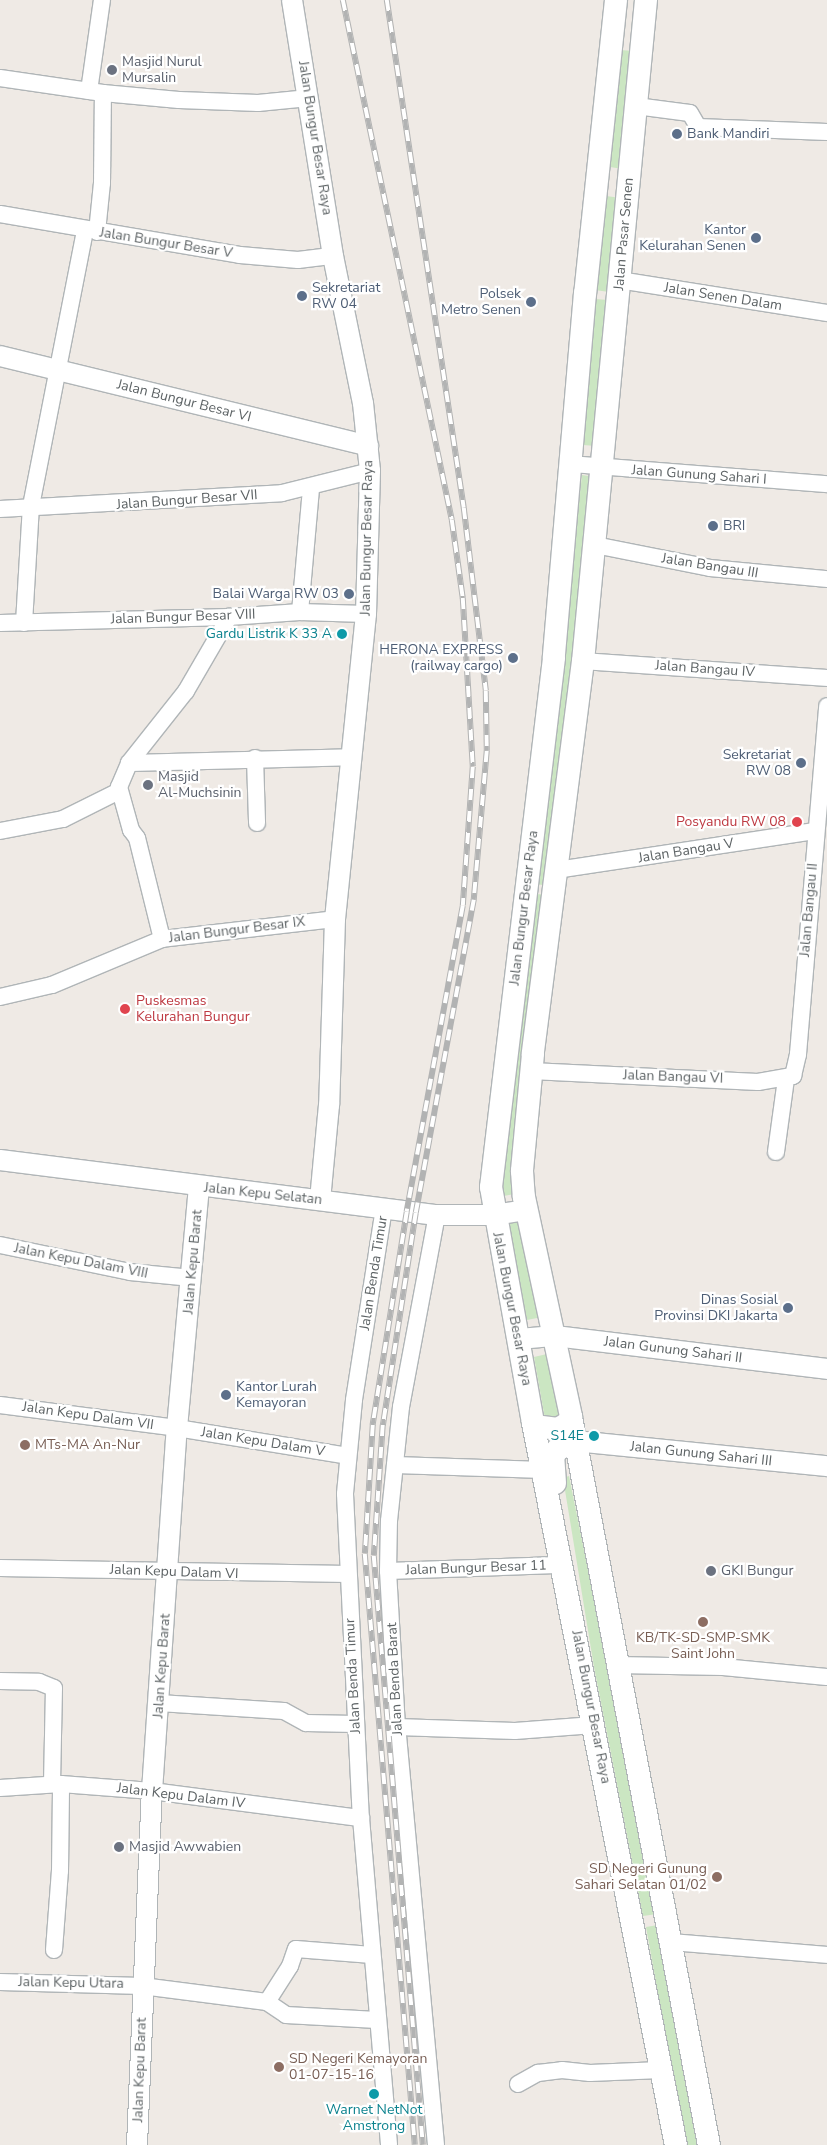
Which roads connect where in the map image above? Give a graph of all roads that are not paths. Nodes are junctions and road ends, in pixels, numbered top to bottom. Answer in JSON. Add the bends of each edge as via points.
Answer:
{"nodes":[{"id":1,"x":102,"y":0,"type":"edge"},
{"id":2,"x":292,"y":0,"type":"edge"},
{"id":3,"x":616,"y":0,"type":"edge"},
{"id":4,"x":646,"y":0,"type":"edge"},
{"id":5,"x":0,"y":78,"type":"edge"},
{"id":6,"x":96,"y":92,"type":"junction"},
{"id":7,"x":309,"y":98,"type":"junction"},
{"id":8,"x":636,"y":106,"type":"junction"},
{"id":9,"x":827,"y":132,"type":"edge"},
{"id":10,"x":596,"y":181,"type":"junction"},
{"id":11,"x":628,"y":184,"type":"junction"},
{"id":12,"x":0,"y":214,"type":"edge"},
{"id":13,"x":91,"y":231,"type":"junction"},
{"id":14,"x":333,"y":256,"type":"junction"},
{"id":15,"x":619,"y":280,"type":"junction"},
{"id":16,"x":827,"y":313,"type":"edge"},
{"id":17,"x":0,"y":356,"type":"edge"},
{"id":18,"x":57,"y":370,"type":"junction"},
{"id":19,"x":368,"y":446,"type":"junction"},
{"id":20,"x":571,"y":464,"type":"junction"},
{"id":21,"x":602,"y":468,"type":"junction"},
{"id":22,"x":370,"y":471,"type":"junction"},
{"id":23,"x":827,"y":484,"type":"edge"},
{"id":24,"x":311,"y":488,"type":"junction"},
{"id":25,"x":31,"y":506,"type":"junction"},
{"id":26,"x":0,"y":509,"type":"edge"},
{"id":27,"x":594,"y":545,"type":"junction"},
{"id":28,"x":827,"y":579,"type":"edge"},
{"id":29,"x":300,"y":612,"type":"junction"},
{"id":30,"x":366,"y":614,"type":"junction"},
{"id":31,"x":229,"y":617,"type":"junction"},
{"id":32,"x":24,"y":623,"type":"junction"},
{"id":33,"x":0,"y":624,"type":"edge"},
{"id":34,"x":583,"y":661,"type":"junction"},
{"id":35,"x":827,"y":678,"type":"edge"},
{"id":36,"x":827,"y":706,"type":"edge"},
{"id":37,"x":352,"y":757,"type":"junction"},
{"id":38,"x":256,"y":758,"type":"junction"},
{"id":39,"x":824,"y":762,"type":"edge"},
{"id":40,"x":129,"y":763,"type":"junction"},
{"id":41,"x":119,"y":791,"type":"junction"},
{"id":42,"x":257,"y":823,"type":"dead end"},
{"id":43,"x":0,"y":831,"type":"edge"},
{"id":44,"x":816,"y":831,"type":"junction"},
{"id":45,"x":557,"y":870,"type":"junction"},
{"id":46,"x":335,"y":919,"type":"junction"},
{"id":47,"x":162,"y":939,"type":"junction"},
{"id":48,"x":0,"y":997,"type":"edge"},
{"id":49,"x":531,"y":1071,"type":"junction"},
{"id":50,"x":786,"y":1079,"type":"junction"},
{"id":51,"x":776,"y":1152,"type":"dead end"},
{"id":52,"x":0,"y":1160,"type":"edge"},
{"id":53,"x":199,"y":1187,"type":"junction"},
{"id":54,"x":320,"y":1200,"type":"junction"},
{"id":55,"x":384,"y":1208,"type":"junction"},
{"id":56,"x":527,"y":1210,"type":"junction"},
{"id":57,"x":437,"y":1215,"type":"junction"},
{"id":58,"x":494,"y":1215,"type":"junction"},
{"id":59,"x":0,"y":1245,"type":"edge"},
{"id":60,"x":192,"y":1278,"type":"junction"},
{"id":61,"x":555,"y":1336,"type":"junction"},
{"id":62,"x":519,"y":1339,"type":"junction"},
{"id":63,"x":827,"y":1368,"type":"edge"},
{"id":64,"x":0,"y":1404,"type":"edge"},
{"id":65,"x":534,"y":1426,"type":"junction"},
{"id":66,"x":177,"y":1428,"type":"junction"},
{"id":67,"x":573,"y":1432,"type":"junction"},
{"id":68,"x":348,"y":1456,"type":"junction"},
{"id":69,"x":541,"y":1460,"type":"junction"},
{"id":70,"x":395,"y":1465,"type":"junction"},
{"id":71,"x":827,"y":1466,"type":"edge"},
{"id":72,"x":551,"y":1507,"type":"junction"},
{"id":73,"x":564,"y":1565,"type":"junction"},
{"id":74,"x":0,"y":1568,"type":"edge"},
{"id":75,"x":169,"y":1571,"type":"junction"},
{"id":76,"x":388,"y":1571,"type":"junction"},
{"id":77,"x":348,"y":1574,"type":"junction"},
{"id":78,"x":618,"y":1665,"type":"junction"},
{"id":79,"x":827,"y":1677,"type":"edge"},
{"id":80,"x":0,"y":1681,"type":"edge"},
{"id":81,"x":159,"y":1703,"type":"junction"},
{"id":82,"x":355,"y":1724,"type":"junction"},
{"id":83,"x":594,"y":1725,"type":"junction"},
{"id":84,"x":396,"y":1727,"type":"junction"},
{"id":85,"x":57,"y":1784,"type":"junction"},
{"id":86,"x":0,"y":1788,"type":"edge"},
{"id":87,"x":152,"y":1791,"type":"junction"},
{"id":88,"x":361,"y":1818,"type":"junction"},
{"id":89,"x":670,"y":1942,"type":"junction"},
{"id":90,"x":54,"y":1950,"type":"dead end"},
{"id":91,"x":372,"y":1955,"type":"junction"},
{"id":92,"x":827,"y":1955,"type":"edge"},
{"id":93,"x":0,"y":1982,"type":"edge"},
{"id":94,"x":142,"y":1986,"type":"junction"},
{"id":95,"x":266,"y":2002,"type":"junction"},
{"id":96,"x":377,"y":2020,"type":"junction"},
{"id":97,"x":662,"y":2070,"type":"junction"},
{"id":98,"x":518,"y":2084,"type":"dead end"},
{"id":99,"x":137,"y":2145,"type":"edge"},
{"id":100,"x":388,"y":2145,"type":"edge"},
{"id":101,"x":436,"y":2145,"type":"edge"},
{"id":102,"x":676,"y":2145,"type":"edge"},
{"id":103,"x":709,"y":2145,"type":"edge"}],
"edges":[{"from":1,"to":6,"type":"street"},
{"from":2,"to":7,"type":"street","name":"Jalan Bungur Besar Raya"},
{"from":3,"to":10,"type":"main road"},
{"from":4,"to":8,"type":"main road","name":"Jalan Pasar Senen"},
{"from":5,"to":6,"type":"street"},
{"from":6,"to":7,"type":"street","via":[[225,103]]},
{"from":6,"to":13,"type":"street","via":[[102,183]]},
{"from":7,"to":14,"type":"street","name":"Jalan Bungur Besar Raya"},
{"from":8,"to":9,"type":"street","via":[[690,113],[698,127]]},
{"from":8,"to":11,"type":"main road","name":"Jalan Pasar Senen"},
{"from":10,"to":11,"type":"main road"},
{"from":10,"to":20,"type":"main road"},
{"from":11,"to":15,"type":"main road","name":"Jalan Pasar Senen"},
{"from":12,"to":13,"type":"street","name":"Jalan Bungur Besar V"},
{"from":13,"to":14,"type":"street","name":"Jalan Bungur Besar V","via":[[240,255],[298,260]]},
{"from":13,"to":18,"type":"street"},
{"from":14,"to":19,"type":"street","name":"Jalan Bungur Besar Raya","via":[[363,403]]},
{"from":15,"to":16,"type":"street","name":"Jalan Senen Dalam"},
{"from":15,"to":21,"type":"main road","name":"Jalan Pasar Senen"},
{"from":17,"to":18,"type":"street","name":"Jalan Bungur Besar VI"},
{"from":18,"to":19,"type":"street","name":"Jalan Bungur Besar VI"},
{"from":18,"to":25,"type":"street"},
{"from":19,"to":22,"type":"street","name":"Jalan Bungur Besar Raya"},
{"from":20,"to":21,"type":"street","name":"Jalan Gunung Sahari I"},
{"from":20,"to":58,"type":"main road","name":"Jalan Bungur Besar Raya","via":[[554,658],[492,1166]]},
{"from":21,"to":23,"type":"street","name":"Jalan Gunung Sahari I"},
{"from":21,"to":27,"type":"main road","name":"Jalan Bungur Besar Raya"},
{"from":22,"to":24,"type":"street","name":"Jalan Bungur Besar VII"},
{"from":22,"to":30,"type":"street","name":"Jalan Bungur Besar Raya"},
{"from":24,"to":25,"type":"street","name":"Jalan Bungur Besar VII","via":[[202,499]]},
{"from":24,"to":29,"type":"street"},
{"from":25,"to":26,"type":"street","name":"Jalan Bungur Besar VII"},
{"from":25,"to":32,"type":"street"},
{"from":27,"to":28,"type":"street","name":"Jalan Bangau III","via":[[710,568]]},
{"from":27,"to":34,"type":"main road","name":"Jalan Bungur Besar Raya"},
{"from":29,"to":30,"type":"street","name":"Jalan Bungur Besar VIII"},
{"from":29,"to":31,"type":"street","name":"Jalan Bungur Besar VIII"},
{"from":30,"to":37,"type":"street","name":"Jalan Bungur Besar Raya"},
{"from":31,"to":32,"type":"street","name":"Jalan Bungur Besar VIII"},
{"from":31,"to":40,"type":"street","via":[[186,691]]},
{"from":32,"to":33,"type":"street","name":"Jalan Bungur Besar VIII"},
{"from":34,"to":35,"type":"street","name":"Jalan Bangau IV"},
{"from":34,"to":45,"type":"main road","name":"Jalan Bungur Besar Raya"},
{"from":36,"to":39,"type":"street","name":"Jalan Bangau II"},
{"from":37,"to":38,"type":"street"},
{"from":37,"to":46,"type":"street","name":"Jalan Bungur Besar Raya"},
{"from":38,"to":40,"type":"street"},
{"from":38,"to":42,"type":"street"},
{"from":39,"to":44,"type":"street","name":"Jalan Bangau II"},
{"from":40,"to":41,"type":"street"},
{"from":41,"to":43,"type":"street","via":[[63,820]]},
{"from":41,"to":47,"type":"street","via":[[131,830],[137,838]]},
{"from":44,"to":45,"type":"street","name":"Jalan Bangau V"},
{"from":44,"to":50,"type":"street","name":"Jalan Bangau II","via":[[798,1054],[796,1070]]},
{"from":45,"to":49,"type":"main road","name":"Jalan Bungur Besar Raya"},
{"from":46,"to":47,"type":"street","name":"Jalan Bungur Besar IX"},
{"from":46,"to":54,"type":"street","name":"Jalan Bungur Besar Raya","via":[[330,1105]]},
{"from":47,"to":48,"type":"street","name":"Jalan Bungur Besar IX","via":[[52,985]]},
{"from":49,"to":50,"type":"street","name":"Jalan Bangau VI","via":[[758,1082]]},
{"from":49,"to":56,"type":"main road","name":"Jalan Bungur Besar Raya","via":[[522,1170]]},
{"from":50,"to":51,"type":"street"},
{"from":52,"to":53,"type":"street","name":"Jalan Kepu Selatan"},
{"from":53,"to":54,"type":"street","name":"Jalan Kepu Selatan"},
{"from":53,"to":60,"type":"street","name":"Jalan Kepu Barat"},
{"from":54,"to":55,"type":"street","name":"Jalan Kepu Selatan"},
{"from":55,"to":57,"type":"street","name":"Jalan Kepu Selatan"},
{"from":55,"to":68,"type":"street","name":"Jalan Benda Timur"},
{"from":56,"to":58,"type":"street","name":"Jalan Kepu Selatan"},
{"from":56,"to":61,"type":"main road","name":"Jalan Bungur Besar Raya"},
{"from":57,"to":58,"type":"street","name":"Jalan Kepu Selatan"},
{"from":57,"to":70,"type":"street","name":"Jalan Benda Barat","via":[[401,1407]]},
{"from":58,"to":62,"type":"main road","name":"Jalan Bungur Besar Raya"},
{"from":59,"to":60,"type":"street","name":"Jalan Kepu Dalam VIII","via":[[130,1272]]},
{"from":60,"to":66,"type":"street","name":"Jalan Kepu Barat"},
{"from":61,"to":62,"type":"street","name":"Jalan Gunung Sahari II"},
{"from":61,"to":63,"type":"street","name":"Jalan Gunung Sahari II"},
{"from":61,"to":67,"type":"main road","name":"Jalan Bungur Besar Raya"},
{"from":62,"to":65,"type":"main road","name":"Jalan Bungur Besar Raya"},
{"from":64,"to":66,"type":"street","name":"Jalan Kepu Dalam VII"},
{"from":65,"to":67,"type":"main road"},
{"from":65,"to":69,"type":"main road","name":"Jalan Bungur Besar Raya"},
{"from":66,"to":68,"type":"street","name":"Jalan Kepu Dalam V"},
{"from":66,"to":75,"type":"street","name":"Jalan Kepu Barat"},
{"from":67,"to":69,"type":"main road","via":[[558,1435]]},
{"from":67,"to":71,"type":"street","name":"Jalan Gunung Sahari III"},
{"from":67,"to":72,"type":"main road","via":[[553,1458],[555,1483]]},
{"from":67,"to":78,"type":"main road","name":"Jalan Bungur Besar Raya"},
{"from":68,"to":77,"type":"street","name":"Jalan Benda Timur","via":[[345,1494]]},
{"from":69,"to":70,"type":"street"},
{"from":69,"to":72,"type":"main road","name":"Jalan Bungur Besar Raya"},
{"from":70,"to":76,"type":"street","name":"Jalan Benda Barat"},
{"from":72,"to":73,"type":"main road","name":"Jalan Bungur Besar Raya"},
{"from":73,"to":76,"type":"street","name":"Jalan Bungur Besar 11"},
{"from":73,"to":83,"type":"main road","name":"Jalan Bungur Besar Raya"},
{"from":74,"to":75,"type":"street","name":"Jalan Kepu Dalam VI"},
{"from":75,"to":77,"type":"street","name":"Jalan Kepu Dalam VI"},
{"from":75,"to":81,"type":"street","name":"Jalan Kepu Barat"},
{"from":76,"to":84,"type":"street","name":"Jalan Benda Barat"},
{"from":77,"to":82,"type":"street","name":"Jalan Benda Timur"},
{"from":78,"to":79,"type":"street","via":[[723,1667]]},
{"from":78,"to":89,"type":"main road","name":"Jalan Bungur Besar Raya"},
{"from":80,"to":85,"type":"street","via":[[39,1682],[54,1688]]},
{"from":81,"to":82,"type":"street","via":[[284,1711],[306,1723]]},
{"from":81,"to":87,"type":"street","name":"Jalan Kepu Barat"},
{"from":82,"to":88,"type":"street","name":"Jalan Benda Timur"},
{"from":83,"to":84,"type":"street","via":[[516,1731]]},
{"from":83,"to":97,"type":"main road","name":"Jalan Bungur Besar Raya"},
{"from":84,"to":101,"type":"street","name":"Jalan Benda Barat"},
{"from":85,"to":86,"type":"street","name":"Jalan Kepu Dalam IV"},
{"from":85,"to":87,"type":"street","name":"Jalan Kepu Dalam IV"},
{"from":85,"to":90,"type":"street","via":[[60,1871]]},
{"from":87,"to":88,"type":"street","name":"Jalan Kepu Dalam IV"},
{"from":87,"to":94,"type":"street","name":"Jalan Kepu Barat"},
{"from":88,"to":91,"type":"street","name":"Jalan Benda Timur"},
{"from":89,"to":92,"type":"street"},
{"from":89,"to":103,"type":"main road","name":"Jalan Bungur Besar Raya"},
{"from":91,"to":95,"type":"street","via":[[296,1949],[290,1966]]},
{"from":91,"to":96,"type":"street","name":"Jalan Benda Timur"},
{"from":93,"to":94,"type":"street","name":"Jalan Kepu Utara"},
{"from":94,"to":95,"type":"street","name":"Jalan Kepu Utara"},
{"from":94,"to":99,"type":"street","name":"Jalan Kepu Barat"},
{"from":95,"to":96,"type":"street","via":[[286,2015]]},
{"from":96,"to":100,"type":"street","name":"Jalan Benda Timur"},
{"from":97,"to":98,"type":"street","via":[[590,2073],[562,2070],[538,2073]]},
{"from":97,"to":102,"type":"main road","name":"Jalan Bungur Besar Raya"}]}
